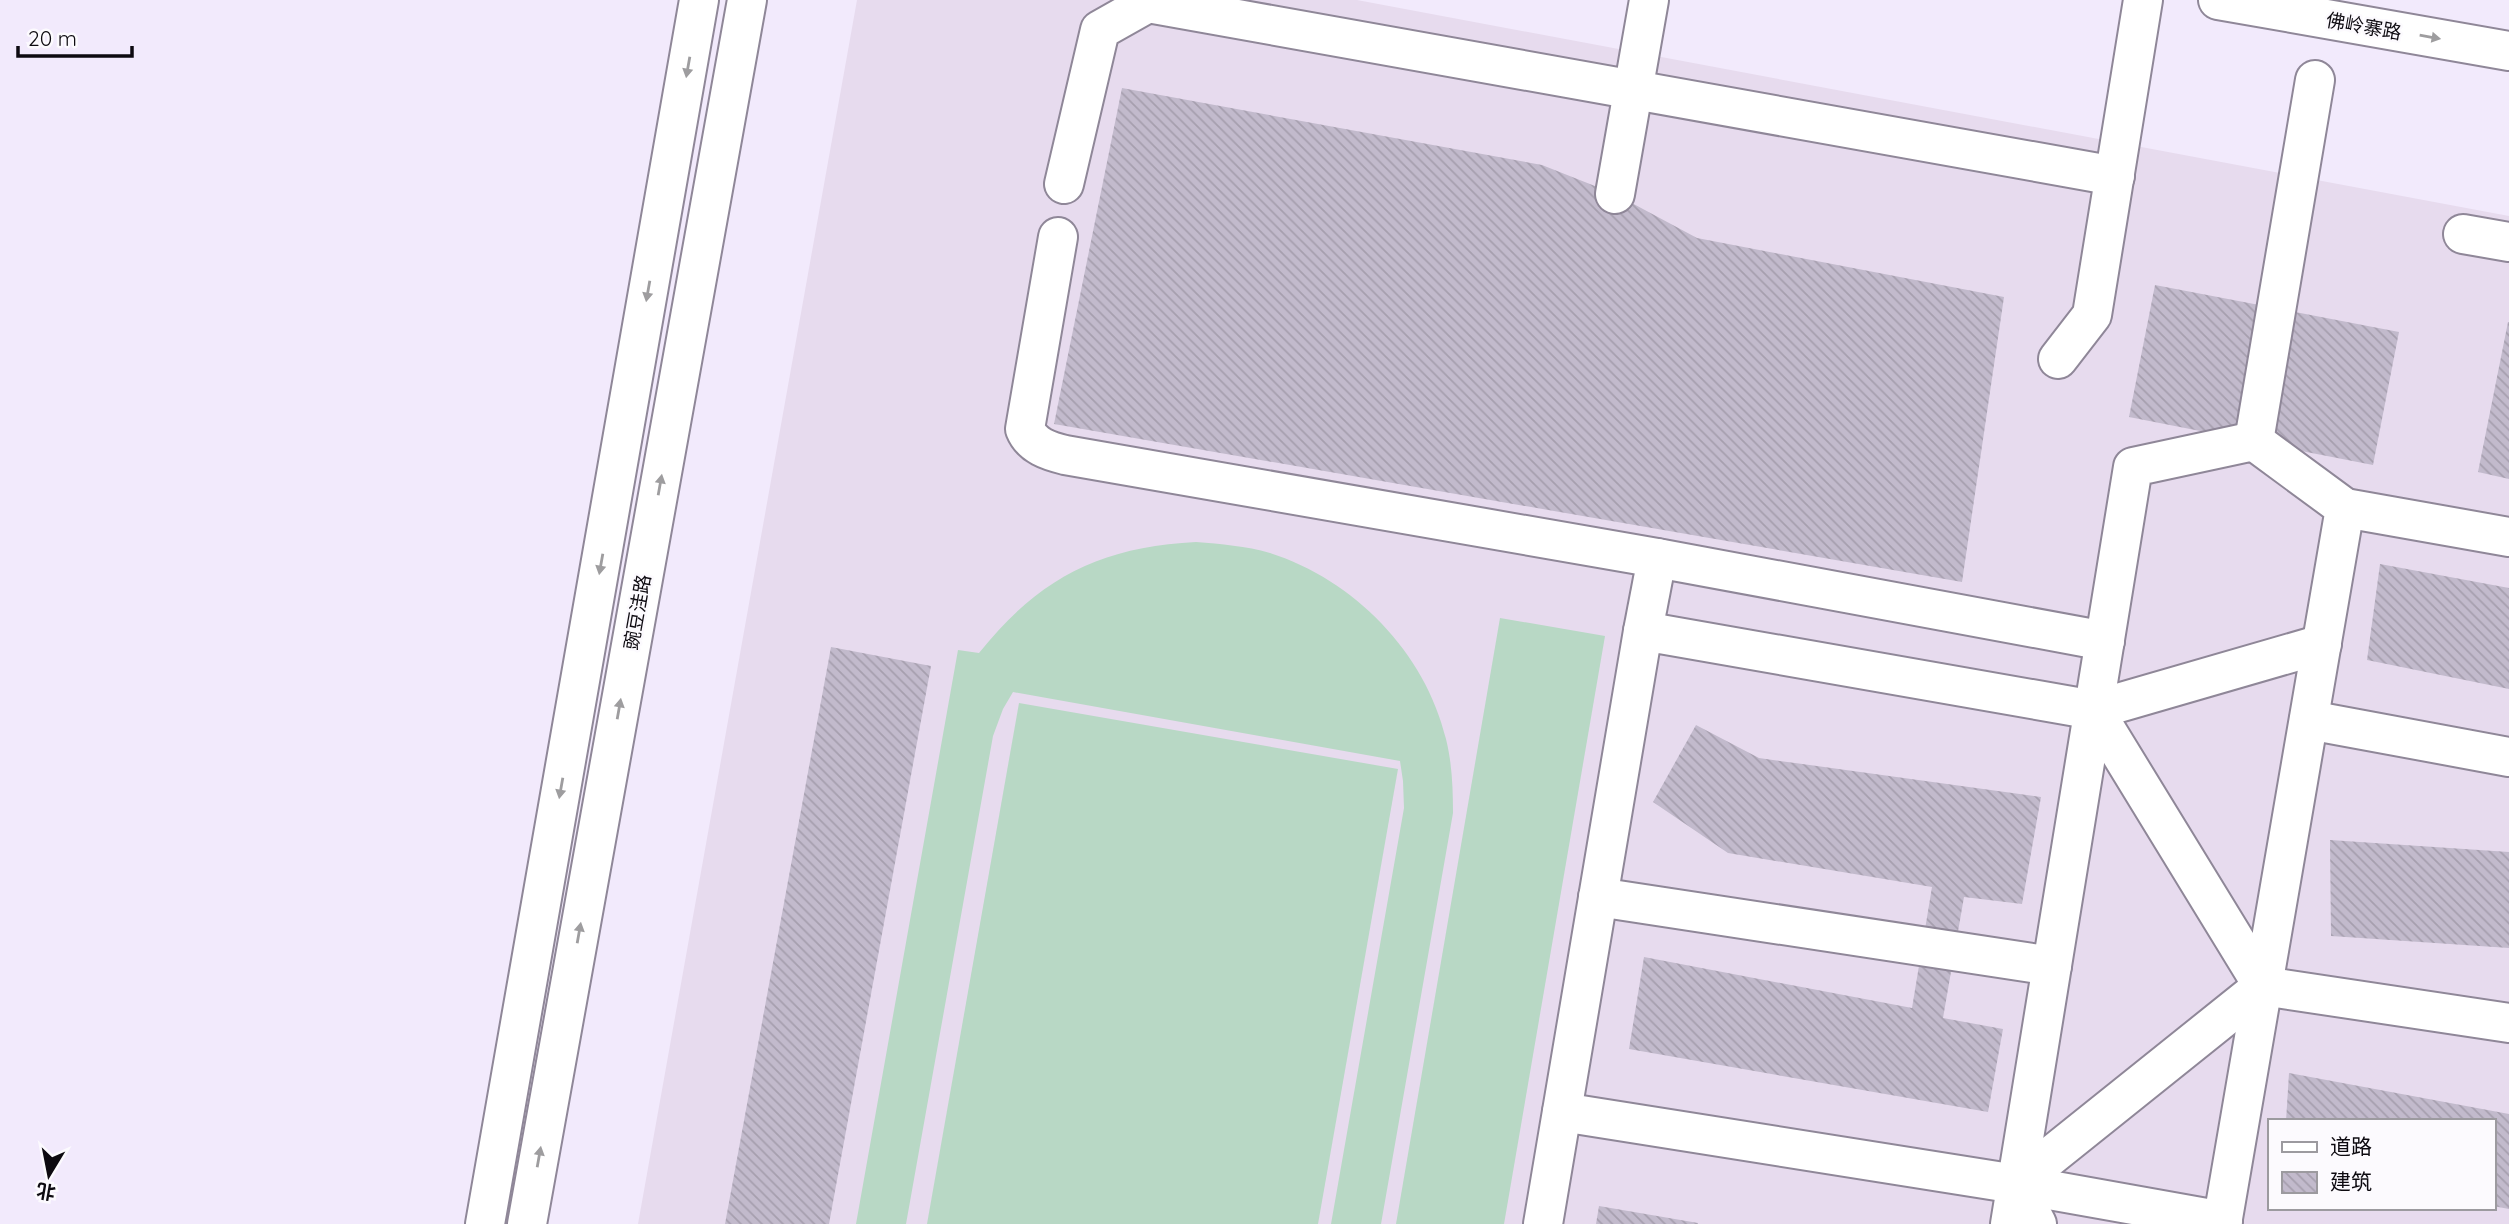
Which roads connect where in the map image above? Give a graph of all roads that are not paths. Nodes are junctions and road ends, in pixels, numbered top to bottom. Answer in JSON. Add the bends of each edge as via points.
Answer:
{"nodes":[{"id":1,"x":699,"y":0,"type":"edge"},
{"id":2,"x":747,"y":0,"type":"edge"},
{"id":3,"x":1649,"y":0,"type":"edge"},
{"id":4,"x":2143,"y":0,"type":"edge"},
{"id":5,"x":2218,"y":0,"type":"edge"},
{"id":6,"x":2509,"y":51,"type":"edge"},
{"id":7,"x":2315,"y":80,"type":"dead end"},
{"id":8,"x":1633,"y":90,"type":"junction"},
{"id":9,"x":2115,"y":176,"type":"junction"},
{"id":10,"x":1064,"y":184,"type":"dead end"},
{"id":11,"x":1615,"y":194,"type":"dead end"},
{"id":12,"x":2463,"y":234,"type":"dead end"},
{"id":13,"x":1058,"y":237,"type":"dead end"},
{"id":14,"x":2509,"y":242,"type":"edge"},
{"id":15,"x":2058,"y":359,"type":"dead end"},
{"id":16,"x":2255,"y":442,"type":"junction"},
{"id":17,"x":2345,"y":508,"type":"junction"},
{"id":18,"x":2509,"y":537,"type":"edge"},
{"id":19,"x":1657,"y":558,"type":"junction"},
{"id":20,"x":1643,"y":631,"type":"junction"},
{"id":21,"x":2105,"y":641,"type":"junction"},
{"id":22,"x":2322,"y":644,"type":"junction"},
{"id":23,"x":2094,"y":710,"type":"junction"},
{"id":24,"x":2309,"y":720,"type":"junction"},
{"id":25,"x":2509,"y":757,"type":"edge"},
{"id":26,"x":1598,"y":897,"type":"junction"},
{"id":27,"x":2052,"y":967,"type":"junction"},
{"id":28,"x":2263,"y":986,"type":"junction"},
{"id":29,"x":2509,"y":1023,"type":"edge"},
{"id":30,"x":1562,"y":1112,"type":"junction"},
{"id":31,"x":2016,"y":1184,"type":"junction"},
{"id":32,"x":2226,"y":1223,"type":"edge"},
{"id":33,"x":485,"y":1224,"type":"edge"},
{"id":34,"x":527,"y":1224,"type":"edge"},
{"id":35,"x":1544,"y":1224,"type":"edge"},
{"id":36,"x":2010,"y":1224,"type":"edge"},
{"id":37,"x":2038,"y":1224,"type":"edge"}],
"edges":[{"from":1,"to":33,"type":"street","one_way":true},
{"from":34,"to":2,"type":"street","name":"豌豆洼路","one_way":true},
{"from":3,"to":8,"type":"street"},
{"from":4,"to":9,"type":"street"},
{"from":5,"to":6,"type":"street","name":"佛岭寨路","one_way":true},
{"from":7,"to":16,"type":"street"},
{"from":8,"to":9,"type":"street"},
{"from":8,"to":10,"type":"street","via":[[1148,3],[1100,30]]},
{"from":8,"to":11,"type":"street"},
{"from":9,"to":15,"type":"street","via":[[2092,315]]},
{"from":12,"to":14,"type":"street"},
{"from":13,"to":19,"type":"street","via":[[1025,429],[1042,447],[1079,458]]},
{"from":16,"to":17,"type":"street"},
{"from":16,"to":21,"type":"street","via":[[2133,467]]},
{"from":17,"to":18,"type":"street"},
{"from":17,"to":22,"type":"street"},
{"from":19,"to":20,"type":"street"},
{"from":19,"to":21,"type":"street"},
{"from":20,"to":23,"type":"street"},
{"from":20,"to":26,"type":"street"},
{"from":21,"to":23,"type":"street"},
{"from":22,"to":23,"type":"street"},
{"from":22,"to":24,"type":"street"},
{"from":23,"to":27,"type":"street"},
{"from":23,"to":28,"type":"street"},
{"from":24,"to":25,"type":"street"},
{"from":24,"to":28,"type":"street"},
{"from":26,"to":27,"type":"street"},
{"from":26,"to":30,"type":"street"},
{"from":27,"to":31,"type":"street"},
{"from":28,"to":29,"type":"street"},
{"from":28,"to":31,"type":"street"},
{"from":28,"to":32,"type":"street"},
{"from":30,"to":31,"type":"street"},
{"from":30,"to":35,"type":"street"},
{"from":31,"to":32,"type":"street"},
{"from":31,"to":36,"type":"street"},
{"from":31,"to":37,"type":"street"}]}
